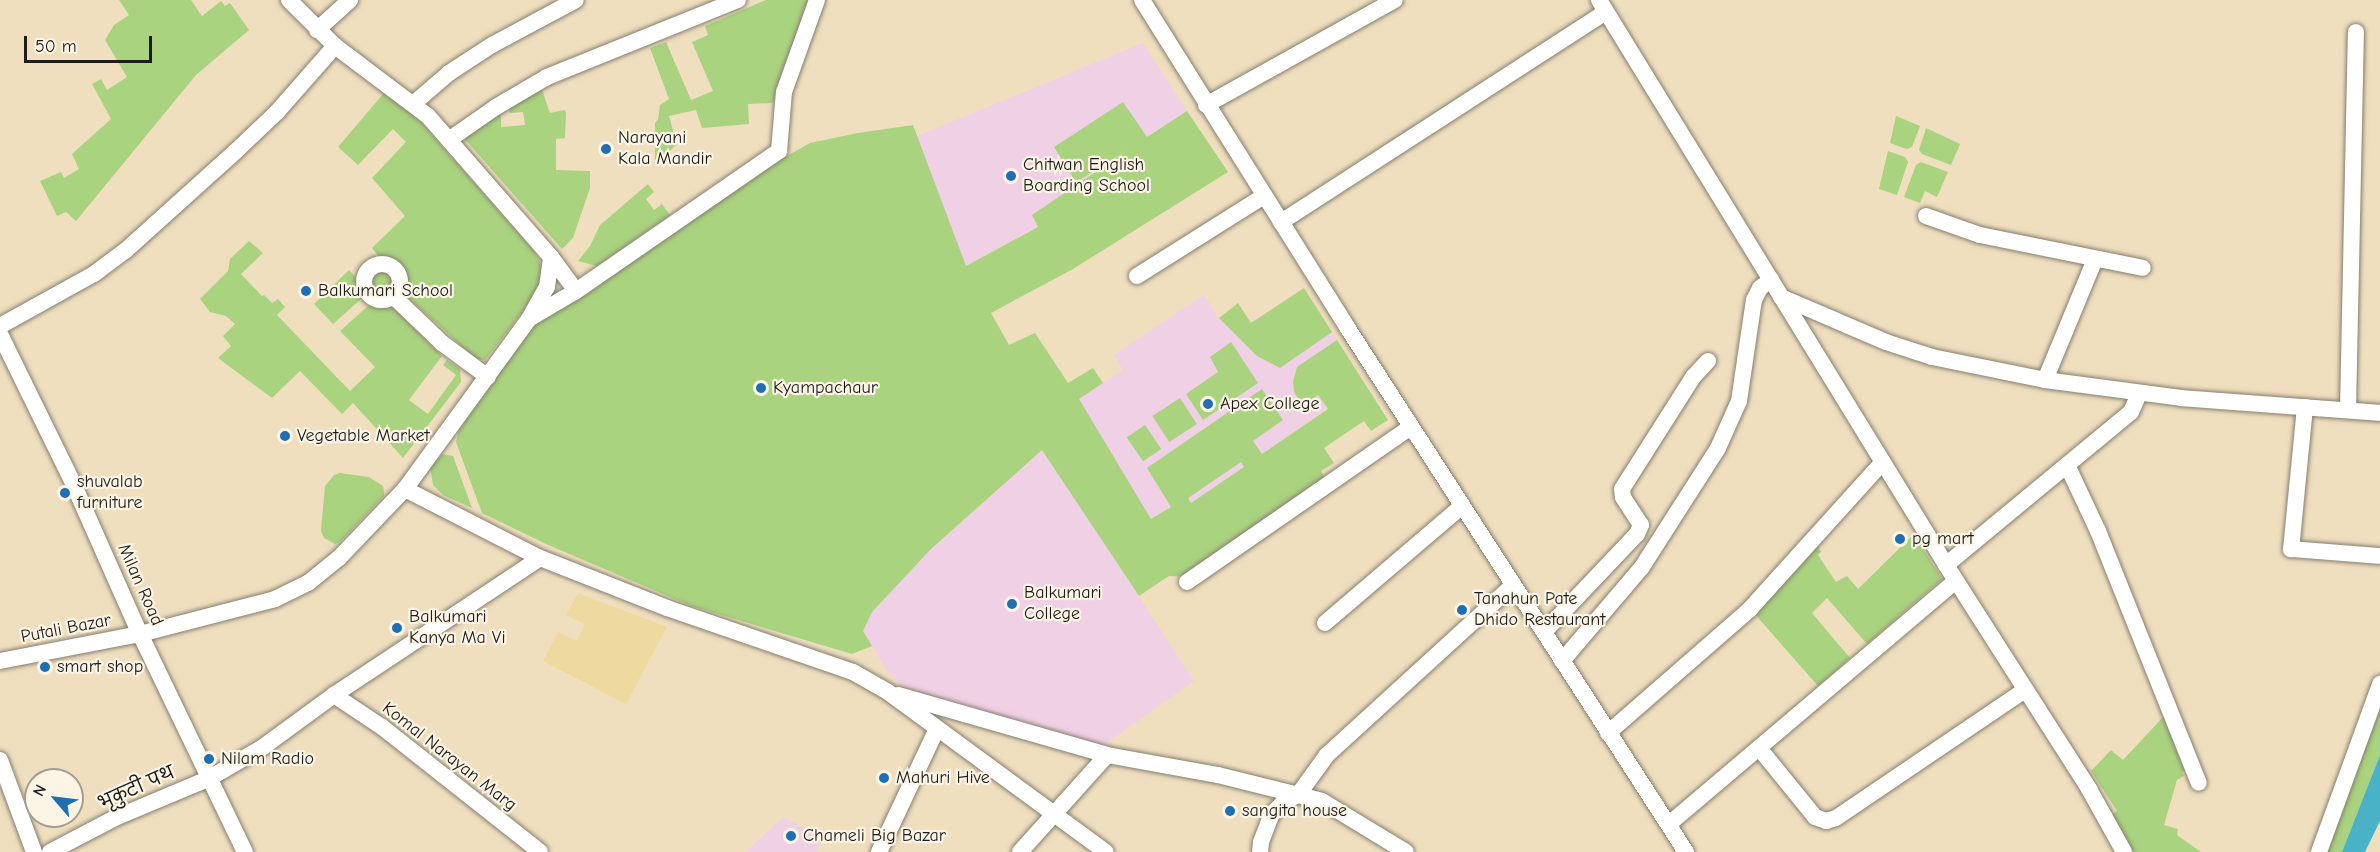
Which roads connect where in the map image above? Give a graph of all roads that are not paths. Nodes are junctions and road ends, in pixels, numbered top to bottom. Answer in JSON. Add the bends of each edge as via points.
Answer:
{"nodes":[{"id":1,"x":289,"y":0,"type":"edge"},
{"id":2,"x":350,"y":0,"type":"edge"},
{"id":3,"x":576,"y":0,"type":"edge"},
{"id":4,"x":738,"y":0,"type":"edge"},
{"id":5,"x":817,"y":0,"type":"edge"},
{"id":6,"x":1142,"y":0,"type":"edge"},
{"id":7,"x":1395,"y":0,"type":"edge"},
{"id":8,"x":1602,"y":6,"type":"edge"},
{"id":9,"x":316,"y":30,"type":"junction"},
{"id":10,"x":2356,"y":32,"type":"dead end"},
{"id":11,"x":335,"y":46,"type":"junction"},
{"id":12,"x":413,"y":104,"type":"junction"},
{"id":13,"x":1206,"y":105,"type":"junction"},
{"id":14,"x":450,"y":139,"type":"junction"},
{"id":15,"x":1264,"y":196,"type":"junction"},
{"id":16,"x":1926,"y":216,"type":"dead end"},
{"id":17,"x":1281,"y":222,"type":"junction"},
{"id":18,"x":551,"y":257,"type":"junction"},
{"id":19,"x":2095,"y":259,"type":"junction"},
{"id":20,"x":2143,"y":268,"type":"dead end"},
{"id":21,"x":1137,"y":276,"type":"dead end"},
{"id":22,"x":1771,"y":280,"type":"junction"},
{"id":23,"x":576,"y":291,"type":"junction"},
{"id":24,"x":393,"y":296,"type":"dead end"},
{"id":25,"x":1781,"y":297,"type":"junction"},
{"id":26,"x":528,"y":319,"type":"junction"},
{"id":27,"x":1,"y":335,"type":"edge"},
{"id":28,"x":1708,"y":361,"type":"dead end"},
{"id":29,"x":488,"y":377,"type":"junction"},
{"id":30,"x":2045,"y":380,"type":"junction"},
{"id":31,"x":2139,"y":394,"type":"junction"},
{"id":32,"x":2305,"y":407,"type":"junction"},
{"id":33,"x":2348,"y":410,"type":"junction"},
{"id":34,"x":2380,"y":413,"type":"edge"},
{"id":35,"x":1411,"y":427,"type":"junction"},
{"id":36,"x":1883,"y":462,"type":"junction"},
{"id":37,"x":2067,"y":465,"type":"junction"},
{"id":38,"x":405,"y":489,"type":"junction"},
{"id":39,"x":1462,"y":506,"type":"junction"},
{"id":40,"x":2380,"y":556,"type":"edge"},
{"id":41,"x":540,"y":558,"type":"junction"},
{"id":42,"x":1946,"y":565,"type":"junction"},
{"id":43,"x":1956,"y":581,"type":"junction"},
{"id":44,"x":1187,"y":582,"type":"dead end"},
{"id":45,"x":1513,"y":585,"type":"junction"},
{"id":46,"x":1325,"y":623,"type":"dead end"},
{"id":47,"x":1544,"y":632,"type":"junction"},
{"id":48,"x":140,"y":634,"type":"junction"},
{"id":49,"x":0,"y":661,"type":"edge"},
{"id":50,"x":1562,"y":661,"type":"junction"},
{"id":51,"x":2380,"y":684,"type":"edge"},
{"id":52,"x":2025,"y":690,"type":"junction"},
{"id":53,"x":888,"y":692,"type":"junction"},
{"id":54,"x":333,"y":695,"type":"junction"},
{"id":55,"x":936,"y":729,"type":"junction"},
{"id":56,"x":1608,"y":733,"type":"junction"},
{"id":57,"x":1759,"y":748,"type":"junction"},
{"id":58,"x":1107,"y":755,"type":"junction"},
{"id":59,"x":0,"y":760,"type":"edge"},
{"id":60,"x":208,"y":779,"type":"junction"},
{"id":61,"x":2199,"y":783,"type":"dead end"},
{"id":62,"x":1298,"y":795,"type":"junction"},
{"id":63,"x":1056,"y":815,"type":"junction"},
{"id":64,"x":1669,"y":824,"type":"junction"},
{"id":65,"x":34,"y":852,"type":"edge"},
{"id":66,"x":50,"y":852,"type":"edge"},
{"id":67,"x":245,"y":852,"type":"edge"},
{"id":68,"x":540,"y":852,"type":"edge"},
{"id":69,"x":879,"y":852,"type":"edge"},
{"id":70,"x":1020,"y":852,"type":"edge"},
{"id":71,"x":1106,"y":852,"type":"edge"},
{"id":72,"x":1260,"y":852,"type":"edge"},
{"id":73,"x":1406,"y":852,"type":"edge"},
{"id":74,"x":1686,"y":852,"type":"edge"},
{"id":75,"x":2124,"y":852,"type":"edge"},
{"id":76,"x":2319,"y":852,"type":"edge"}],
"edges":[{"from":1,"to":9,"type":"street"},
{"from":2,"to":9,"type":"street"},
{"from":3,"to":12,"type":"street","via":[[484,50]]},
{"from":4,"to":14,"type":"street","via":[[547,77]]},
{"from":5,"to":23,"type":"street","via":[[784,92],[779,151]]},
{"from":6,"to":13,"type":"street"},
{"from":7,"to":13,"type":"street"},
{"from":8,"to":17,"type":"street"},
{"from":8,"to":22,"type":"street"},
{"from":9,"to":11,"type":"street"},
{"from":10,"to":33,"type":"street"},
{"from":11,"to":12,"type":"street"},
{"from":11,"to":27,"type":"street","via":[[252,135],[125,251]]},
{"from":12,"to":14,"type":"street"},
{"from":13,"to":15,"type":"street"},
{"from":14,"to":18,"type":"street"},
{"from":15,"to":17,"type":"street"},
{"from":15,"to":21,"type":"street"},
{"from":16,"to":19,"type":"street","via":[[1980,235]]},
{"from":17,"to":35,"type":"street"},
{"from":18,"to":23,"type":"street"},
{"from":18,"to":26,"type":"street","name":"Putali Bazar","via":[[547,287]]},
{"from":19,"to":20,"type":"street"},
{"from":19,"to":30,"type":"street"},
{"from":22,"to":25,"type":"street"},
{"from":22,"to":50,"type":"street","via":[[1760,288],[1754,300],[1739,401],[1718,448],[1642,567]]},
{"from":23,"to":26,"type":"street"},
{"from":24,"to":29,"type":"street","via":[[442,343]]},
{"from":25,"to":30,"type":"street","via":[[1886,342],[1932,357]]},
{"from":25,"to":36,"type":"street"},
{"from":26,"to":29,"type":"street","name":"Putali Bazar"},
{"from":27,"to":48,"type":"street","name":"Milan Road"},
{"from":28,"to":47,"type":"street","via":[[1693,377],[1622,489],[1641,525],[1637,534]]},
{"from":29,"to":38,"type":"street","name":"Putali Bazar"},
{"from":30,"to":31,"type":"street"},
{"from":31,"to":32,"type":"street"},
{"from":31,"to":37,"type":"street","via":[[2131,412]]},
{"from":32,"to":33,"type":"street"},
{"from":32,"to":40,"type":"street","via":[[2290,549]]},
{"from":33,"to":34,"type":"street"},
{"from":35,"to":39,"type":"street"},
{"from":35,"to":44,"type":"street"},
{"from":36,"to":42,"type":"street"},
{"from":36,"to":56,"type":"street","via":[[1750,609]]},
{"from":37,"to":42,"type":"street"},
{"from":37,"to":61,"type":"street","via":[[2098,531]]},
{"from":38,"to":41,"type":"street"},
{"from":38,"to":48,"type":"street","name":"Putali Bazar","via":[[339,558],[308,583],[275,599]]},
{"from":39,"to":45,"type":"street"},
{"from":39,"to":46,"type":"street"},
{"from":41,"to":53,"type":"street","via":[[668,608],[853,672]]},
{"from":41,"to":54,"type":"street","name":"भृकुटी पथ"},
{"from":42,"to":43,"type":"street"},
{"from":43,"to":52,"type":"street"},
{"from":43,"to":57,"type":"street"},
{"from":45,"to":47,"type":"street"},
{"from":45,"to":62,"type":"street","via":[[1327,755]]},
{"from":47,"to":50,"type":"street"},
{"from":48,"to":49,"type":"street","name":"Putali Bazar"},
{"from":48,"to":60,"type":"street","name":"Milan Road"},
{"from":50,"to":56,"type":"street"},
{"from":51,"to":76,"type":"street"},
{"from":52,"to":57,"type":"street","via":[[1826,821],[1815,817]]},
{"from":52,"to":75,"type":"street","via":[[2098,803]]},
{"from":53,"to":55,"type":"street"},
{"from":53,"to":58,"type":"street"},
{"from":54,"to":60,"type":"street","name":"भृकुटी पथ","via":[[263,747]]},
{"from":54,"to":68,"type":"street","name":"Komal Narayan Marg","via":[[382,727]]},
{"from":55,"to":63,"type":"street"},
{"from":55,"to":69,"type":"street"},
{"from":56,"to":64,"type":"street"},
{"from":57,"to":64,"type":"street"},
{"from":58,"to":62,"type":"street","via":[[1218,775]]},
{"from":58,"to":63,"type":"street"},
{"from":59,"to":65,"type":"street"},
{"from":60,"to":66,"type":"street","name":"भृकुटी पथ","via":[[115,818]]},
{"from":60,"to":67,"type":"street","name":"Milan Road"},
{"from":62,"to":72,"type":"street","via":[[1272,814]]},
{"from":62,"to":73,"type":"street","via":[[1322,801]]},
{"from":63,"to":70,"type":"street"},
{"from":63,"to":71,"type":"street"},
{"from":64,"to":74,"type":"street"}]}
